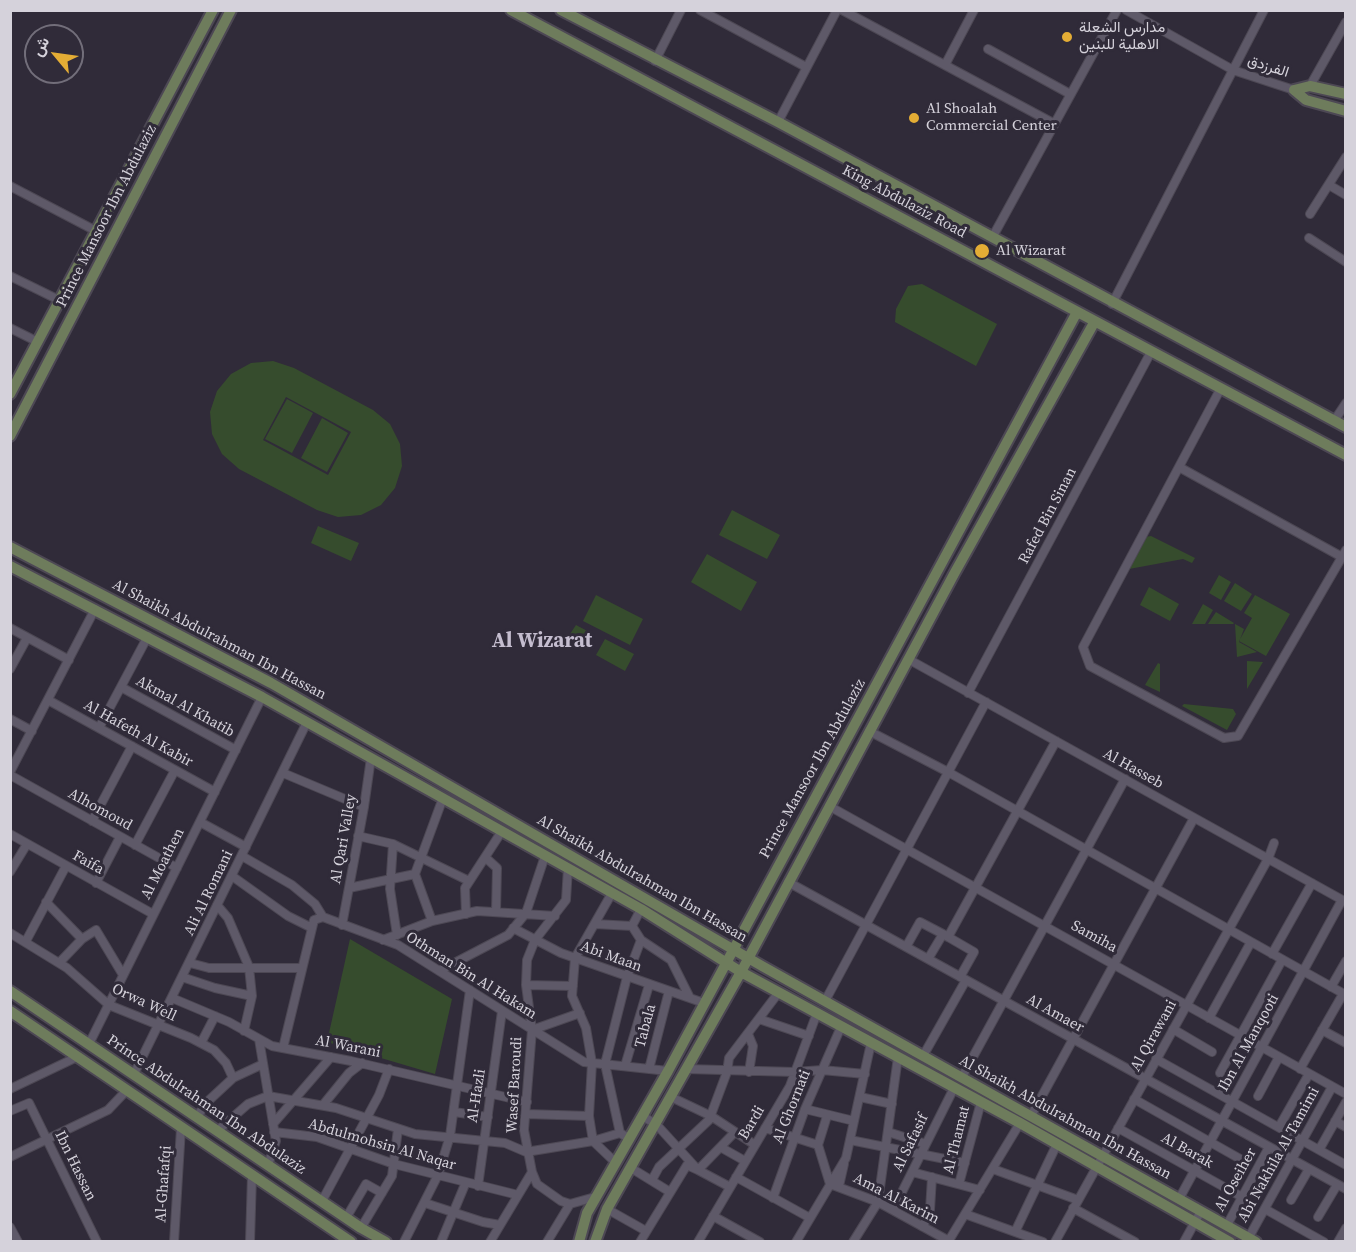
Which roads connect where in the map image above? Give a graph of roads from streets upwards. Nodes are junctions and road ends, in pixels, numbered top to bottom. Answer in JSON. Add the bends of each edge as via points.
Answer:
{"nodes":[{"id":1,"x":231,"y":10,"type":"edge"},
{"id":2,"x":511,"y":10,"type":"edge"},
{"id":3,"x":561,"y":10,"type":"edge"},
{"id":4,"x":681,"y":10,"type":"edge"},
{"id":5,"x":700,"y":10,"type":"edge"},
{"id":6,"x":837,"y":10,"type":"edge"},
{"id":7,"x":842,"y":10,"type":"edge"},
{"id":8,"x":974,"y":10,"type":"edge"},
{"id":9,"x":1117,"y":10,"type":"edge"},
{"id":10,"x":1126,"y":10,"type":"edge"},
{"id":11,"x":1264,"y":10,"type":"edge"},
{"id":12,"x":857,"y":14,"type":"edge"},
{"id":13,"x":210,"y":15,"type":"edge"},
{"id":14,"x":1346,"y":22,"type":"edge"},
{"id":15,"x":222,"y":27,"type":"junction"},
{"id":16,"x":988,"y":49,"type":"dead end"},
{"id":17,"x":655,"y":61,"type":"junction"},
{"id":18,"x":945,"y":66,"type":"junction"},
{"id":19,"x":806,"y":67,"type":"junction"},
{"id":20,"x":1233,"y":70,"type":"junction"},
{"id":21,"x":1310,"y":86,"type":"junction"},
{"id":22,"x":1294,"y":90,"type":"junction"},
{"id":23,"x":1070,"y":94,"type":"junction"},
{"id":24,"x":1346,"y":94,"type":"edge"},
{"id":25,"x":164,"y":103,"type":"junction"},
{"id":26,"x":1346,"y":111,"type":"edge"},
{"id":27,"x":178,"y":112,"type":"junction"},
{"id":28,"x":778,"y":122,"type":"junction"},
{"id":29,"x":1053,"y":123,"type":"junction"},
{"id":30,"x":1346,"y":158,"type":"edge"},
{"id":31,"x":1329,"y":184,"type":"junction"},
{"id":32,"x":10,"y":186,"type":"edge"},
{"id":33,"x":1346,"y":195,"type":"edge"},
{"id":34,"x":1310,"y":214,"type":"dead end"},
{"id":35,"x":98,"y":232,"type":"junction"},
{"id":36,"x":992,"y":238,"type":"junction"},
{"id":37,"x":1308,"y":238,"type":"dead end"},
{"id":38,"x":1346,"y":262,"type":"edge"},
{"id":39,"x":10,"y":276,"type":"edge"},
{"id":40,"x":60,"y":301,"type":"junction"},
{"id":41,"x":1112,"y":304,"type":"junction"},
{"id":42,"x":1077,"y":312,"type":"junction"},
{"id":43,"x":1095,"y":321,"type":"junction"},
{"id":44,"x":10,"y":328,"type":"edge"},
{"id":45,"x":38,"y":342,"type":"junction"},
{"id":46,"x":1057,"y":349,"type":"junction"},
{"id":47,"x":1151,"y":351,"type":"junction"},
{"id":48,"x":1074,"y":358,"type":"junction"},
{"id":49,"x":13,"y":381,"type":"edge"},
{"id":50,"x":1221,"y":388,"type":"junction"},
{"id":51,"x":10,"y":394,"type":"edge"},
{"id":52,"x":1346,"y":403,"type":"edge"},
{"id":53,"x":1334,"y":421,"type":"junction"},
{"id":54,"x":1346,"y":427,"type":"edge"},
{"id":55,"x":10,"y":436,"type":"edge"},
{"id":56,"x":1346,"y":455,"type":"edge"},
{"id":57,"x":1179,"y":467,"type":"junction"},
{"id":58,"x":10,"y":547,"type":"edge"},
{"id":59,"x":1344,"y":553,"type":"edge"},
{"id":60,"x":10,"y":566,"type":"edge"},
{"id":61,"x":95,"y":609,"type":"junction"},
{"id":62,"x":10,"y":628,"type":"edge"},
{"id":63,"x":148,"y":636,"type":"junction"},
{"id":64,"x":27,"y":638,"type":"junction"},
{"id":65,"x":199,"y":645,"type":"junction"},
{"id":66,"x":192,"y":659,"type":"junction"},
{"id":67,"x":908,"y":659,"type":"junction"},
{"id":68,"x":69,"y":660,"type":"junction"},
{"id":69,"x":10,"y":669,"type":"edge"},
{"id":70,"x":121,"y":687,"type":"junction"},
{"id":71,"x":969,"y":693,"type":"junction"},
{"id":72,"x":262,"y":697,"type":"junction"},
{"id":73,"x":48,"y":700,"type":"junction"},
{"id":74,"x":986,"y":702,"type":"junction"},
{"id":75,"x":10,"y":719,"type":"edge"},
{"id":76,"x":307,"y":722,"type":"junction"},
{"id":77,"x":99,"y":728,"type":"junction"},
{"id":78,"x":869,"y":730,"type":"junction"},
{"id":79,"x":32,"y":731,"type":"junction"},
{"id":80,"x":1056,"y":741,"type":"junction"},
{"id":81,"x":132,"y":746,"type":"junction"},
{"id":82,"x":236,"y":750,"type":"junction"},
{"id":83,"x":371,"y":758,"type":"junction"},
{"id":84,"x":175,"y":770,"type":"junction"},
{"id":85,"x":948,"y":772,"type":"junction"},
{"id":86,"x":283,"y":773,"type":"junction"},
{"id":87,"x":10,"y":774,"type":"edge"},
{"id":88,"x":1125,"y":779,"type":"junction"},
{"id":89,"x":215,"y":792,"type":"junction"},
{"id":90,"x":443,"y":798,"type":"junction"},
{"id":91,"x":829,"y":806,"type":"junction"},
{"id":92,"x":364,"y":807,"type":"junction"},
{"id":93,"x":1018,"y":811,"type":"junction"},
{"id":94,"x":1194,"y":818,"type":"junction"},
{"id":95,"x":92,"y":821,"type":"junction"},
{"id":96,"x":200,"y":822,"type":"junction"},
{"id":97,"x":502,"y":831,"type":"junction"},
{"id":98,"x":10,"y":834,"type":"edge"},
{"id":99,"x":358,"y":836,"type":"junction"},
{"id":100,"x":120,"y":837,"type":"junction"},
{"id":101,"x":1274,"y":843,"type":"dead end"},
{"id":102,"x":27,"y":844,"type":"junction"},
{"id":103,"x":135,"y":844,"type":"junction"},
{"id":104,"x":393,"y":844,"type":"junction"},
{"id":105,"x":246,"y":848,"type":"junction"},
{"id":106,"x":907,"y":848,"type":"junction"},
{"id":107,"x":1086,"y":849,"type":"junction"},
{"id":108,"x":242,"y":856,"type":"junction"},
{"id":109,"x":545,"y":856,"type":"junction"},
{"id":110,"x":486,"y":858,"type":"junction"},
{"id":111,"x":423,"y":859,"type":"junction"},
{"id":112,"x":1268,"y":859,"type":"junction"},
{"id":113,"x":66,"y":866,"type":"junction"},
{"id":114,"x":177,"y":868,"type":"junction"},
{"id":115,"x":567,"y":868,"type":"junction"},
{"id":116,"x":10,"y":873,"type":"edge"},
{"id":117,"x":415,"y":874,"type":"junction"},
{"id":118,"x":232,"y":876,"type":"junction"},
{"id":119,"x":391,"y":879,"type":"junction"},
{"id":120,"x":469,"y":881,"type":"junction"},
{"id":121,"x":788,"y":882,"type":"junction"},
{"id":122,"x":96,"y":883,"type":"junction"},
{"id":123,"x":1312,"y":883,"type":"junction"},
{"id":124,"x":976,"y":886,"type":"junction"},
{"id":125,"x":349,"y":888,"type":"junction"},
{"id":126,"x":1155,"y":888,"type":"junction"},
{"id":127,"x":612,"y":893,"type":"junction"},
{"id":128,"x":1344,"y":901,"type":"edge"},
{"id":129,"x":46,"y":903,"type":"junction"},
{"id":130,"x":218,"y":905,"type":"junction"},
{"id":131,"x":641,"y":909,"type":"junction"},
{"id":132,"x":496,"y":912,"type":"junction"},
{"id":133,"x":526,"y":913,"type":"junction"},
{"id":134,"x":153,"y":914,"type":"junction"},
{"id":135,"x":466,"y":914,"type":"junction"},
{"id":136,"x":555,"y":916,"type":"junction"},
{"id":137,"x":323,"y":917,"type":"junction"},
{"id":138,"x":432,"y":921,"type":"junction"},
{"id":139,"x":595,"y":924,"type":"junction"},
{"id":140,"x":866,"y":925,"type":"junction"},
{"id":141,"x":1045,"y":925,"type":"junction"},
{"id":142,"x":342,"y":926,"type":"junction"},
{"id":143,"x":632,"y":926,"type":"junction"},
{"id":144,"x":312,"y":928,"type":"junction"},
{"id":145,"x":513,"y":928,"type":"junction"},
{"id":146,"x":1229,"y":930,"type":"junction"},
{"id":147,"x":10,"y":933,"type":"edge"},
{"id":148,"x":397,"y":935,"type":"junction"},
{"id":149,"x":945,"y":935,"type":"junction"},
{"id":150,"x":82,"y":939,"type":"junction"},
{"id":151,"x":26,"y":940,"type":"junction"},
{"id":152,"x":383,"y":940,"type":"junction"},
{"id":153,"x":535,"y":940,"type":"junction"},
{"id":154,"x":641,"y":940,"type":"junction"},
{"id":155,"x":1251,"y":942,"type":"junction"},
{"id":156,"x":906,"y":947,"type":"junction"},
{"id":157,"x":732,"y":949,"type":"junction"},
{"id":158,"x":1272,"y":954,"type":"junction"},
{"id":159,"x":747,"y":956,"type":"junction"},
{"id":160,"x":575,"y":958,"type":"junction"},
{"id":161,"x":928,"y":959,"type":"junction"},
{"id":162,"x":1282,"y":960,"type":"junction"},
{"id":163,"x":1346,"y":961,"type":"edge"},
{"id":164,"x":59,"y":963,"type":"junction"},
{"id":165,"x":190,"y":963,"type":"junction"},
{"id":166,"x":726,"y":963,"type":"junction"},
{"id":167,"x":1114,"y":964,"type":"junction"},
{"id":168,"x":249,"y":967,"type":"junction"},
{"id":169,"x":301,"y":968,"type":"junction"},
{"id":170,"x":439,"y":971,"type":"junction"},
{"id":171,"x":741,"y":972,"type":"junction"},
{"id":172,"x":1303,"y":972,"type":"junction"},
{"id":173,"x":123,"y":975,"type":"junction"},
{"id":174,"x":182,"y":977,"type":"junction"},
{"id":175,"x":627,"y":977,"type":"junction"},
{"id":176,"x":963,"y":978,"type":"junction"},
{"id":177,"x":526,"y":985,"type":"junction"},
{"id":178,"x":649,"y":985,"type":"junction"},
{"id":179,"x":573,"y":986,"type":"junction"},
{"id":180,"x":1331,"y":987,"type":"junction"},
{"id":181,"x":470,"y":990,"type":"junction"},
{"id":182,"x":10,"y":991,"type":"edge"},
{"id":183,"x":669,"y":991,"type":"junction"},
{"id":184,"x":779,"y":992,"type":"junction"},
{"id":185,"x":1344,"y":994,"type":"edge"},
{"id":186,"x":252,"y":996,"type":"junction"},
{"id":187,"x":172,"y":998,"type":"junction"},
{"id":188,"x":690,"y":998,"type":"junction"},
{"id":189,"x":825,"y":1001,"type":"junction"},
{"id":190,"x":1004,"y":1001,"type":"junction"},
{"id":191,"x":704,"y":1003,"type":"junction"},
{"id":192,"x":109,"y":1005,"type":"junction"},
{"id":193,"x":1187,"y":1005,"type":"junction"},
{"id":194,"x":38,"y":1010,"type":"junction"},
{"id":195,"x":10,"y":1011,"type":"edge"},
{"id":196,"x":502,"y":1011,"type":"junction"},
{"id":197,"x":580,"y":1013,"type":"junction"},
{"id":198,"x":817,"y":1013,"type":"junction"},
{"id":199,"x":215,"y":1016,"type":"junction"},
{"id":200,"x":1209,"y":1018,"type":"junction"},
{"id":201,"x":759,"y":1019,"type":"junction"},
{"id":202,"x":28,"y":1023,"type":"junction"},
{"id":203,"x":158,"y":1025,"type":"junction"},
{"id":204,"x":841,"y":1028,"type":"junction"},
{"id":205,"x":1173,"y":1029,"type":"junction"},
{"id":206,"x":532,"y":1030,"type":"junction"},
{"id":207,"x":1322,"y":1030,"type":"junction"},
{"id":208,"x":244,"y":1031,"type":"junction"},
{"id":209,"x":748,"y":1034,"type":"junction"},
{"id":210,"x":809,"y":1036,"type":"junction"},
{"id":211,"x":1241,"y":1036,"type":"junction"},
{"id":212,"x":259,"y":1039,"type":"junction"},
{"id":213,"x":1073,"y":1039,"type":"junction"},
{"id":214,"x":201,"y":1043,"type":"junction"},
{"id":215,"x":871,"y":1043,"type":"junction"},
{"id":216,"x":1346,"y":1043,"type":"edge"},
{"id":217,"x":89,"y":1044,"type":"junction"},
{"id":218,"x":1262,"y":1047,"type":"junction"},
{"id":219,"x":283,"y":1048,"type":"junction"},
{"id":220,"x":1212,"y":1052,"type":"dead end"},
{"id":221,"x":923,"y":1056,"type":"junction"},
{"id":222,"x":77,"y":1057,"type":"junction"},
{"id":223,"x":331,"y":1057,"type":"junction"},
{"id":224,"x":898,"y":1057,"type":"junction"},
{"id":225,"x":1279,"y":1057,"type":"junction"},
{"id":226,"x":1156,"y":1059,"type":"junction"},
{"id":227,"x":362,"y":1063,"type":"junction"},
{"id":228,"x":592,"y":1063,"type":"junction"},
{"id":229,"x":263,"y":1064,"type":"junction"},
{"id":230,"x":605,"y":1064,"type":"junction"},
{"id":231,"x":625,"y":1066,"type":"junction"},
{"id":232,"x":649,"y":1069,"type":"junction"},
{"id":233,"x":686,"y":1069,"type":"junction"},
{"id":234,"x":1300,"y":1069,"type":"junction"},
{"id":235,"x":389,"y":1070,"type":"junction"},
{"id":236,"x":822,"y":1070,"type":"junction"},
{"id":237,"x":668,"y":1071,"type":"junction"},
{"id":238,"x":727,"y":1071,"type":"junction"},
{"id":239,"x":749,"y":1072,"type":"junction"},
{"id":240,"x":795,"y":1072,"type":"junction"},
{"id":241,"x":1220,"y":1073,"type":"dead end"},
{"id":242,"x":134,"y":1074,"type":"junction"},
{"id":243,"x":865,"y":1074,"type":"junction"},
{"id":244,"x":1309,"y":1074,"type":"junction"},
{"id":245,"x":962,"y":1077,"type":"junction"},
{"id":246,"x":233,"y":1078,"type":"junction"},
{"id":247,"x":1145,"y":1079,"type":"junction"},
{"id":248,"x":458,"y":1086,"type":"junction"},
{"id":249,"x":1332,"y":1087,"type":"junction"},
{"id":250,"x":954,"y":1088,"type":"junction"},
{"id":251,"x":10,"y":1089,"type":"edge"},
{"id":252,"x":126,"y":1091,"type":"junction"},
{"id":253,"x":492,"y":1094,"type":"junction"},
{"id":254,"x":1346,"y":1094,"type":"edge"},
{"id":255,"x":268,"y":1096,"type":"junction"},
{"id":256,"x":1258,"y":1096,"type":"dead end"},
{"id":257,"x":671,"y":1097,"type":"junction"},
{"id":258,"x":860,"y":1097,"type":"junction"},
{"id":259,"x":295,"y":1099,"type":"junction"},
{"id":260,"x":1134,"y":1099,"type":"junction"},
{"id":261,"x":527,"y":1102,"type":"junction"},
{"id":262,"x":981,"y":1102,"type":"junction"},
{"id":263,"x":1232,"y":1102,"type":"junction"},
{"id":264,"x":1346,"y":1102,"type":"edge"},
{"id":265,"x":892,"y":1104,"type":"junction"},
{"id":266,"x":323,"y":1105,"type":"junction"},
{"id":267,"x":12,"y":1107,"type":"edge"},
{"id":268,"x":805,"y":1109,"type":"junction"},
{"id":269,"x":454,"y":1112,"type":"junction"},
{"id":270,"x":526,"y":1114,"type":"junction"},
{"id":271,"x":589,"y":1116,"type":"junction"},
{"id":272,"x":642,"y":1116,"type":"junction"},
{"id":273,"x":711,"y":1116,"type":"junction"},
{"id":274,"x":827,"y":1116,"type":"junction"},
{"id":275,"x":1031,"y":1116,"type":"junction"},
{"id":276,"x":197,"y":1117,"type":"junction"},
{"id":277,"x":488,"y":1117,"type":"junction"},
{"id":278,"x":366,"y":1119,"type":"junction"},
{"id":279,"x":854,"y":1121,"type":"junction"},
{"id":280,"x":1222,"y":1121,"type":"junction"},
{"id":281,"x":1335,"y":1121,"type":"junction"},
{"id":282,"x":1020,"y":1123,"type":"junction"},
{"id":283,"x":656,"y":1125,"type":"junction"},
{"id":284,"x":1279,"y":1127,"type":"junction"},
{"id":285,"x":1346,"y":1127,"type":"edge"},
{"id":286,"x":181,"y":1128,"type":"junction"},
{"id":287,"x":274,"y":1128,"type":"junction"},
{"id":288,"x":765,"y":1128,"type":"junction"},
{"id":289,"x":1118,"y":1128,"type":"junction"},
{"id":290,"x":398,"y":1129,"type":"junction"},
{"id":291,"x":217,"y":1131,"type":"junction"},
{"id":292,"x":888,"y":1132,"type":"junction"},
{"id":293,"x":734,"y":1133,"type":"junction"},
{"id":294,"x":450,"y":1136,"type":"junction"},
{"id":295,"x":625,"y":1136,"type":"junction"},
{"id":296,"x":794,"y":1137,"type":"junction"},
{"id":297,"x":47,"y":1139,"type":"junction"},
{"id":298,"x":850,"y":1140,"type":"junction"},
{"id":299,"x":1302,"y":1140,"type":"junction"},
{"id":300,"x":593,"y":1141,"type":"junction"},
{"id":301,"x":483,"y":1142,"type":"junction"},
{"id":302,"x":1210,"y":1142,"type":"junction"},
{"id":303,"x":926,"y":1144,"type":"junction"},
{"id":304,"x":1057,"y":1144,"type":"junction"},
{"id":305,"x":755,"y":1145,"type":"junction"},
{"id":306,"x":818,"y":1145,"type":"junction"},
{"id":307,"x":679,"y":1147,"type":"junction"},
{"id":308,"x":886,"y":1147,"type":"junction"},
{"id":309,"x":1269,"y":1147,"type":"junction"},
{"id":310,"x":351,"y":1148,"type":"junction"},
{"id":311,"x":722,"y":1148,"type":"junction"},
{"id":312,"x":1319,"y":1150,"type":"junction"},
{"id":313,"x":526,"y":1152,"type":"junction"},
{"id":314,"x":922,"y":1153,"type":"junction"},
{"id":315,"x":1102,"y":1156,"type":"junction"},
{"id":316,"x":10,"y":1157,"type":"edge"},
{"id":317,"x":846,"y":1158,"type":"junction"},
{"id":318,"x":1242,"y":1160,"type":"dead end"},
{"id":319,"x":1292,"y":1160,"type":"junction"},
{"id":320,"x":745,"y":1161,"type":"junction"},
{"id":321,"x":965,"y":1162,"type":"junction"},
{"id":322,"x":616,"y":1163,"type":"junction"},
{"id":323,"x":394,"y":1164,"type":"junction"},
{"id":324,"x":268,"y":1165,"type":"junction"},
{"id":325,"x":1346,"y":1165,"type":"edge"},
{"id":326,"x":1096,"y":1166,"type":"junction"},
{"id":327,"x":631,"y":1168,"type":"junction"},
{"id":328,"x":993,"y":1169,"type":"junction"},
{"id":329,"x":1309,"y":1169,"type":"junction"},
{"id":330,"x":699,"y":1170,"type":"junction"},
{"id":331,"x":1195,"y":1170,"type":"junction"},
{"id":332,"x":532,"y":1172,"type":"junction"},
{"id":333,"x":912,"y":1172,"type":"junction"},
{"id":334,"x":252,"y":1175,"type":"junction"},
{"id":335,"x":438,"y":1175,"type":"junction"},
{"id":336,"x":736,"y":1177,"type":"junction"},
{"id":337,"x":932,"y":1177,"type":"junction"},
{"id":338,"x":652,"y":1180,"type":"junction"},
{"id":339,"x":466,"y":1182,"type":"junction"},
{"id":340,"x":830,"y":1184,"type":"junction"},
{"id":341,"x":959,"y":1184,"type":"junction"},
{"id":342,"x":1037,"y":1184,"type":"junction"},
{"id":343,"x":1337,"y":1185,"type":"junction"},
{"id":344,"x":478,"y":1186,"type":"junction"},
{"id":345,"x":839,"y":1186,"type":"junction"},
{"id":346,"x":730,"y":1187,"type":"junction"},
{"id":347,"x":1346,"y":1189,"type":"edge"},
{"id":348,"x":980,"y":1190,"type":"junction"},
{"id":349,"x":670,"y":1192,"type":"junction"},
{"id":350,"x":382,"y":1193,"type":"junction"},
{"id":351,"x":518,"y":1195,"type":"junction"},
{"id":352,"x":595,"y":1197,"type":"junction"},
{"id":353,"x":1242,"y":1197,"type":"junction"},
{"id":354,"x":773,"y":1198,"type":"junction"},
{"id":355,"x":1179,"y":1198,"type":"junction"},
{"id":356,"x":1291,"y":1200,"type":"dead end"},
{"id":357,"x":322,"y":1201,"type":"junction"},
{"id":358,"x":878,"y":1202,"type":"junction"},
{"id":359,"x":425,"y":1203,"type":"junction"},
{"id":360,"x":570,"y":1204,"type":"junction"},
{"id":361,"x":1075,"y":1204,"type":"junction"},
{"id":362,"x":607,"y":1209,"type":"junction"},
{"id":363,"x":1265,"y":1209,"type":"junction"},
{"id":364,"x":893,"y":1210,"type":"junction"},
{"id":365,"x":455,"y":1211,"type":"junction"},
{"id":366,"x":1201,"y":1211,"type":"junction"},
{"id":367,"x":965,"y":1214,"type":"junction"},
{"id":368,"x":713,"y":1216,"type":"junction"},
{"id":369,"x":1318,"y":1217,"type":"dead end"},
{"id":370,"x":346,"y":1218,"type":"junction"},
{"id":371,"x":810,"y":1218,"type":"junction"},
{"id":372,"x":1195,"y":1222,"type":"junction"},
{"id":373,"x":500,"y":1225,"type":"junction"},
{"id":374,"x":1227,"y":1225,"type":"junction"},
{"id":375,"x":10,"y":1227,"type":"edge"},
{"id":376,"x":923,"y":1227,"type":"junction"},
{"id":377,"x":361,"y":1228,"type":"junction"},
{"id":378,"x":1346,"y":1228,"type":"edge"},
{"id":379,"x":646,"y":1231,"type":"junction"},
{"id":380,"x":1015,"y":1232,"type":"junction"},
{"id":381,"x":334,"y":1236,"type":"edge"},
{"id":382,"x":1253,"y":1239,"type":"edge"},
{"id":383,"x":14,"y":1240,"type":"edge"},
{"id":384,"x":854,"y":1241,"type":"edge"},
{"id":385,"x":948,"y":1241,"type":"edge"},
{"id":386,"x":97,"y":1242,"type":"edge"},
{"id":387,"x":174,"y":1242,"type":"edge"},
{"id":388,"x":250,"y":1242,"type":"edge"},
{"id":389,"x":351,"y":1242,"type":"edge"},
{"id":390,"x":386,"y":1242,"type":"edge"},
{"id":391,"x":404,"y":1242,"type":"edge"},
{"id":392,"x":441,"y":1242,"type":"edge"},
{"id":393,"x":490,"y":1242,"type":"edge"},
{"id":394,"x":547,"y":1242,"type":"edge"},
{"id":395,"x":579,"y":1242,"type":"edge"},
{"id":396,"x":595,"y":1242,"type":"edge"},
{"id":397,"x":640,"y":1242,"type":"edge"},
{"id":398,"x":698,"y":1242,"type":"edge"},
{"id":399,"x":760,"y":1242,"type":"edge"},
{"id":400,"x":796,"y":1242,"type":"edge"},
{"id":401,"x":1043,"y":1242,"type":"edge"},
{"id":402,"x":1055,"y":1242,"type":"edge"},
{"id":403,"x":1135,"y":1242,"type":"edge"},
{"id":404,"x":1184,"y":1242,"type":"edge"},
{"id":405,"x":1230,"y":1242,"type":"edge"},
{"id":406,"x":1324,"y":1242,"type":"edge"},
{"id":407,"x":1338,"y":1242,"type":"edge"}],
"edges":[{"from":1,"to":15,"type":"street","name":"Prince Mansoor Ibn Abdulaziz"},
{"from":2,"to":42,"type":"street","name":"King Abdulaziz Road"},
{"from":3,"to":17,"type":"street","name":"King Abdulaziz Road"},
{"from":4,"to":17,"type":"street"},
{"from":5,"to":19,"type":"street"},
{"from":6,"to":19,"type":"street"},
{"from":7,"to":12,"type":"street"},
{"from":8,"to":18,"type":"street"},
{"from":9,"to":23,"type":"street"},
{"from":10,"to":20,"type":"street","name":"الفرزدق"},
{"from":11,"to":20,"type":"street"},
{"from":12,"to":18,"type":"street"},
{"from":13,"to":15,"type":"street"},
{"from":13,"to":25,"type":"street","name":"Prince Mansoor Ibn Abdulaziz"},
{"from":14,"to":21,"type":"street"},
{"from":15,"to":27,"type":"street","name":"Prince Mansoor Ibn Abdulaziz"},
{"from":16,"to":23,"type":"street"},
{"from":17,"to":28,"type":"street","name":"King Abdulaziz Road"},
{"from":18,"to":29,"type":"street"},
{"from":19,"to":28,"type":"street"},
{"from":20,"to":22,"type":"street","name":"الفرزدق"},
{"from":20,"to":41,"type":"street"},
{"from":21,"to":22,"type":"street"},
{"from":21,"to":24,"type":"street"},
{"from":22,"to":26,"type":"street","via":[[1306,100]]},
{"from":23,"to":29,"type":"street"},
{"from":25,"to":27,"type":"street"},
{"from":25,"to":35,"type":"street","name":"Prince Mansoor Ibn Abdulaziz"},
{"from":27,"to":55,"type":"street","name":"Prince Mansoor Ibn Abdulaziz"},
{"from":28,"to":36,"type":"street","name":"King Abdulaziz Road"},
{"from":29,"to":36,"type":"street"},
{"from":30,"to":31,"type":"street"},
{"from":31,"to":33,"type":"street"},
{"from":31,"to":34,"type":"street"},
{"from":32,"to":35,"type":"street"},
{"from":35,"to":40,"type":"street","name":"Prince Mansoor Ibn Abdulaziz"},
{"from":36,"to":41,"type":"street","name":"King Abdulaziz Road"},
{"from":37,"to":38,"type":"street"},
{"from":39,"to":40,"type":"street"},
{"from":40,"to":45,"type":"street","name":"Prince Mansoor Ibn Abdulaziz"},
{"from":41,"to":53,"type":"street","name":"King Abdulaziz Road"},
{"from":42,"to":43,"type":"street","name":"King Abdulaziz Road"},
{"from":42,"to":46,"type":"street","name":"Prince Mansoor Ibn Abdulaziz"},
{"from":43,"to":47,"type":"street","name":"King Abdulaziz Road"},
{"from":43,"to":48,"type":"street","name":"Prince Mansoor Ibn Abdulaziz"},
{"from":44,"to":45,"type":"street"},
{"from":45,"to":49,"type":"street","name":"Prince Mansoor Ibn Abdulaziz"},
{"from":46,"to":48,"type":"street"},
{"from":46,"to":157,"type":"street","name":"Prince Mansoor Ibn Abdulaziz"},
{"from":47,"to":50,"type":"street","name":"King Abdulaziz Road"},
{"from":47,"to":71,"type":"street","name":"Rafed Bin Sinan"},
{"from":48,"to":67,"type":"street","name":"Prince Mansoor Ibn Abdulaziz"},
{"from":49,"to":51,"type":"street","name":"Prince Mansoor Ibn Abdulaziz"},
{"from":50,"to":56,"type":"street","name":"King Abdulaziz Road"},
{"from":50,"to":57,"type":"street"},
{"from":52,"to":53,"type":"street"},
{"from":53,"to":54,"type":"street","name":"King Abdulaziz Road"},
{"from":57,"to":59,"type":"street"},
{"from":57,"to":59,"type":"street","via":[[1083,646],[1090,666],[1224,738],[1238,736]]},
{"from":58,"to":65,"type":"street","name":"Al Shaikh Abdulrahman Ibn Hassan"},
{"from":60,"to":61,"type":"street","name":"Al Shaikh Abdulrahman Ibn Hassan"},
{"from":61,"to":63,"type":"street","name":"Al Shaikh Abdulrahman Ibn Hassan"},
{"from":61,"to":68,"type":"street"},
{"from":62,"to":64,"type":"street"},
{"from":63,"to":66,"type":"street","name":"Al Shaikh Abdulrahman Ibn Hassan"},
{"from":63,"to":70,"type":"street"},
{"from":64,"to":68,"type":"street"},
{"from":64,"to":69,"type":"street"},
{"from":65,"to":66,"type":"street"},
{"from":65,"to":157,"type":"street","name":"Al Shaikh Abdulrahman Ibn Hassan","via":[[272,683]]},
{"from":66,"to":72,"type":"street","name":"Al Shaikh Abdulrahman Ibn Hassan"},
{"from":67,"to":71,"type":"street","name":"Al Hasseb"},
{"from":67,"to":78,"type":"street","name":"Prince Mansoor Ibn Abdulaziz"},
{"from":68,"to":73,"type":"street"},
{"from":70,"to":77,"type":"street"},
{"from":70,"to":82,"type":"street","name":"Akmal Al Khatib"},
{"from":71,"to":74,"type":"street","name":"Al Hasseb"},
{"from":72,"to":76,"type":"street","name":"Al Shaikh Abdulrahman Ibn Hassan"},
{"from":72,"to":82,"type":"street","name":"Al Moathen"},
{"from":73,"to":77,"type":"street","name":"Al Hafeth Al Kabir"},
{"from":73,"to":79,"type":"street"},
{"from":74,"to":80,"type":"street","name":"Al Hasseb"},
{"from":74,"to":85,"type":"street"},
{"from":75,"to":79,"type":"street"},
{"from":76,"to":83,"type":"street","name":"Al Shaikh Abdulrahman Ibn Hassan"},
{"from":76,"to":86,"type":"street","name":"Ali Al Romani"},
{"from":77,"to":81,"type":"street","name":"Al Hafeth Al Kabir"},
{"from":78,"to":85,"type":"street"},
{"from":78,"to":91,"type":"street","name":"Prince Mansoor Ibn Abdulaziz"},
{"from":79,"to":87,"type":"street"},
{"from":80,"to":88,"type":"street","name":"Al Hasseb"},
{"from":80,"to":93,"type":"street"},
{"from":81,"to":84,"type":"street","name":"Al Hafeth Al Kabir"},
{"from":81,"to":95,"type":"street"},
{"from":82,"to":89,"type":"street","name":"Al Moathen"},
{"from":83,"to":90,"type":"street","name":"Al Shaikh Abdulrahman Ibn Hassan"},
{"from":83,"to":92,"type":"street","name":"Al Qari Valley"},
{"from":84,"to":89,"type":"street","name":"Al Hafeth Al Kabir"},
{"from":84,"to":103,"type":"street"},
{"from":85,"to":93,"type":"street"},
{"from":85,"to":106,"type":"street"},
{"from":86,"to":92,"type":"street"},
{"from":86,"to":105,"type":"street","name":"Ali Al Romani"},
{"from":87,"to":95,"type":"street","name":"Alhomoud"},
{"from":88,"to":94,"type":"street","name":"Al Hasseb"},
{"from":88,"to":107,"type":"street"},
{"from":89,"to":96,"type":"street","name":"Al Moathen"},
{"from":90,"to":97,"type":"street","name":"Al Shaikh Abdulrahman Ibn Hassan"},
{"from":90,"to":111,"type":"street"},
{"from":91,"to":106,"type":"street","name":"Samiha"},
{"from":91,"to":121,"type":"street","name":"Prince Mansoor Ibn Abdulaziz"},
{"from":92,"to":99,"type":"street","name":"Al Qari Valley"},
{"from":93,"to":107,"type":"street"},
{"from":93,"to":124,"type":"street"},
{"from":94,"to":112,"type":"street","name":"Al Hasseb"},
{"from":94,"to":126,"type":"street"},
{"from":95,"to":100,"type":"street","name":"Alhomoud"},
{"from":96,"to":105,"type":"street"},
{"from":96,"to":114,"type":"street","name":"Al Moathen"},
{"from":97,"to":109,"type":"street","name":"Al Shaikh Abdulrahman Ibn Hassan"},
{"from":97,"to":110,"type":"street"},
{"from":98,"to":102,"type":"street","name":"Faifa"},
{"from":99,"to":104,"type":"street"},
{"from":99,"to":125,"type":"street","name":"Al Qari Valley"},
{"from":100,"to":103,"type":"street","name":"Alhomoud"},
{"from":100,"to":122,"type":"street"},
{"from":101,"to":112,"type":"street","name":"Al Qirawani"},
{"from":102,"to":113,"type":"street","name":"Faifa"},
{"from":102,"to":116,"type":"street"},
{"from":103,"to":114,"type":"street","name":"Alhomoud"},
{"from":104,"to":111,"type":"street"},
{"from":104,"to":119,"type":"street"},
{"from":105,"to":108,"type":"street","name":"Ali Al Romani"},
{"from":106,"to":124,"type":"street","name":"Samiha"},
{"from":106,"to":140,"type":"street"},
{"from":107,"to":126,"type":"street"},
{"from":107,"to":141,"type":"street"},
{"from":108,"to":118,"type":"street","name":"Ali Al Romani"},
{"from":108,"to":137,"type":"street","name":"Othman Bin Al Hakam","via":[[292,885],[315,904]]},
{"from":109,"to":115,"type":"street","name":"Al Shaikh Abdulrahman Ibn Hassan"},
{"from":109,"to":133,"type":"street"},
{"from":110,"to":120,"type":"street"},
{"from":110,"to":132,"type":"street","via":[[497,868]]},
{"from":111,"to":117,"type":"street"},
{"from":111,"to":120,"type":"street"},
{"from":112,"to":123,"type":"street","name":"Al Hasseb"},
{"from":112,"to":146,"type":"street","name":"Al Qirawani"},
{"from":113,"to":122,"type":"street","name":"Faifa"},
{"from":113,"to":129,"type":"street"},
{"from":114,"to":134,"type":"street","name":"Al Moathen"},
{"from":115,"to":127,"type":"street","name":"Al Shaikh Abdulrahman Ibn Hassan"},
{"from":115,"to":136,"type":"street","name":"Wasef Baroudi","via":[[566,900]]},
{"from":117,"to":119,"type":"street"},
{"from":117,"to":138,"type":"street"},
{"from":118,"to":130,"type":"street","name":"Ali Al Romani"},
{"from":118,"to":144,"type":"street","via":[[288,916]]},
{"from":119,"to":125,"type":"street"},
{"from":119,"to":148,"type":"street"},
{"from":120,"to":135,"type":"street","via":[[465,888]]},
{"from":121,"to":140,"type":"street","name":"Al Amaer"},
{"from":121,"to":159,"type":"street","name":"Prince Mansoor Ibn Abdulaziz"},
{"from":122,"to":134,"type":"street","name":"Faifa"},
{"from":123,"to":128,"type":"street","name":"Al Hasseb"},
{"from":123,"to":158,"type":"street"},
{"from":124,"to":141,"type":"street","name":"Samiha"},
{"from":124,"to":149,"type":"street"},
{"from":125,"to":142,"type":"street","name":"Al Qari Valley"},
{"from":126,"to":146,"type":"street"},
{"from":126,"to":167,"type":"street"},
{"from":127,"to":131,"type":"street","name":"Al Shaikh Abdulrahman Ibn Hassan"},
{"from":127,"to":139,"type":"street"},
{"from":128,"to":172,"type":"street","name":"Ibn Al Manqooti"},
{"from":129,"to":150,"type":"street"},
{"from":129,"to":151,"type":"street"},
{"from":130,"to":165,"type":"street","name":"Ali Al Romani"},
{"from":130,"to":168,"type":"street","via":[[228,918]]},
{"from":131,"to":143,"type":"street"},
{"from":131,"to":166,"type":"street","name":"Al Shaikh Abdulrahman Ibn Hassan"},
{"from":132,"to":133,"type":"street"},
{"from":132,"to":135,"type":"street"},
{"from":133,"to":136,"type":"street"},
{"from":133,"to":145,"type":"street"},
{"from":134,"to":173,"type":"street","name":"Al Moathen"},
{"from":135,"to":138,"type":"street"},
{"from":136,"to":153,"type":"street","name":"Wasef Baroudi"},
{"from":137,"to":142,"type":"street","name":"Othman Bin Al Hakam"},
{"from":137,"to":144,"type":"street","via":[[314,920]]},
{"from":138,"to":148,"type":"street"},
{"from":139,"to":143,"type":"street"},
{"from":139,"to":160,"type":"street"},
{"from":140,"to":156,"type":"street","name":"Al Amaer"},
{"from":140,"to":189,"type":"street"},
{"from":141,"to":167,"type":"street","name":"Samiha"},
{"from":141,"to":190,"type":"street"},
{"from":142,"to":152,"type":"street","name":"Othman Bin Al Hakam"},
{"from":143,"to":154,"type":"street"},
{"from":144,"to":169,"type":"street"},
{"from":145,"to":153,"type":"street","name":"Abi Maan"},
{"from":145,"to":170,"type":"street","via":[[508,935]]},
{"from":146,"to":155,"type":"street"},
{"from":146,"to":193,"type":"street","name":"Al Qirawani"},
{"from":147,"to":151,"type":"street","name":"Orwa Well"},
{"from":148,"to":152,"type":"street"},
{"from":149,"to":156,"type":"street","via":[[920,921]]},
{"from":149,"to":161,"type":"street"},
{"from":149,"to":176,"type":"street","via":[[975,952]]},
{"from":150,"to":164,"type":"street"},
{"from":150,"to":173,"type":"street","via":[[96,930]]},
{"from":151,"to":164,"type":"street","name":"Orwa Well"},
{"from":152,"to":170,"type":"street","name":"Othman Bin Al Hakam"},
{"from":153,"to":160,"type":"street","name":"Abi Maan"},
{"from":153,"to":177,"type":"street","name":"Wasef Baroudi","via":[[527,960]]},
{"from":154,"to":175,"type":"street"},
{"from":154,"to":188,"type":"street","via":[[671,960]]},
{"from":155,"to":158,"type":"street"},
{"from":155,"to":200,"type":"street"},
{"from":156,"to":161,"type":"street","name":"Al Amaer"},
{"from":157,"to":159,"type":"street","name":"Al Shaikh Abdulrahman Ibn Hassan"},
{"from":157,"to":166,"type":"street","name":"Prince Mansoor Ibn Abdulaziz"},
{"from":158,"to":162,"type":"street"},
{"from":159,"to":171,"type":"street","name":"Prince Mansoor Ibn Abdulaziz"},
{"from":159,"to":189,"type":"street","name":"Al Shaikh Abdulrahman Ibn Hassan"},
{"from":160,"to":175,"type":"street","name":"Abi Maan"},
{"from":160,"to":179,"type":"street"},
{"from":161,"to":176,"type":"street","name":"Al Amaer"},
{"from":162,"to":172,"type":"street"},
{"from":162,"to":211,"type":"street"},
{"from":163,"to":180,"type":"street"},
{"from":164,"to":192,"type":"street","name":"Orwa Well"},
{"from":165,"to":168,"type":"street","via":[[209,968]]},
{"from":165,"to":174,"type":"street","name":"Ali Al Romani"},
{"from":166,"to":171,"type":"street","name":"Al Shaikh Abdulrahman Ibn Hassan"},
{"from":166,"to":191,"type":"street","name":"Prince Mansoor Ibn Abdulaziz"},
{"from":167,"to":193,"type":"street","name":"Samiha"},
{"from":167,"to":213,"type":"street"},
{"from":168,"to":169,"type":"street"},
{"from":168,"to":186,"type":"street"},
{"from":169,"to":219,"type":"street"},
{"from":170,"to":181,"type":"street","name":"Othman Bin Al Hakam"},
{"from":171,"to":184,"type":"street","name":"Al Shaikh Abdulrahman Ibn Hassan"},
{"from":171,"to":233,"type":"street","name":"Prince Mansoor Ibn Abdulaziz"},
{"from":172,"to":180,"type":"street"},
{"from":172,"to":218,"type":"street","name":"Ibn Al Manqooti"},
{"from":173,"to":192,"type":"street","name":"Al Moathen"},
{"from":174,"to":186,"type":"street"},
{"from":174,"to":187,"type":"street","name":"Ali Al Romani"},
{"from":175,"to":178,"type":"street","name":"Abi Maan"},
{"from":175,"to":230,"type":"street"},
{"from":176,"to":190,"type":"street","name":"Al Amaer"},
{"from":176,"to":221,"type":"street"},
{"from":177,"to":179,"type":"street"},
{"from":177,"to":206,"type":"street","name":"Wasef Baroudi"},
{"from":178,"to":183,"type":"street","name":"Abi Maan"},
{"from":178,"to":231,"type":"street"},
{"from":179,"to":197,"type":"street","via":[[572,996]]},
{"from":180,"to":185,"type":"street"},
{"from":181,"to":196,"type":"street","name":"Othman Bin Al Hakam"},
{"from":181,"to":248,"type":"street"},
{"from":182,"to":194,"type":"street","name":"Prince Abdulrahman Ibn Abdulaziz"},
{"from":183,"to":188,"type":"street","name":"Abi Maan"},
{"from":183,"to":232,"type":"street","name":"Tabala"},
{"from":184,"to":198,"type":"street","name":"Al Shaikh Abdulrahman Ibn Hassan"},
{"from":184,"to":201,"type":"street"},
{"from":185,"to":207,"type":"street"},
{"from":186,"to":208,"type":"street"},
{"from":187,"to":199,"type":"street","name":"Al Warani"},
{"from":187,"to":203,"type":"street","name":"Ali Al Romani"},
{"from":188,"to":191,"type":"street","name":"Abi Maan"},
{"from":189,"to":221,"type":"street","name":"Al Shaikh Abdulrahman Ibn Hassan"},
{"from":190,"to":213,"type":"street","name":"Al Amaer"},
{"from":190,"to":245,"type":"street"},
{"from":191,"to":237,"type":"street","name":"Prince Mansoor Ibn Abdulaziz"},
{"from":192,"to":203,"type":"street","name":"Orwa Well"},
{"from":192,"to":217,"type":"street","name":"Al Moathen"},
{"from":193,"to":200,"type":"street","name":"Samiha"},
{"from":193,"to":205,"type":"street","name":"Al Qirawani"},
{"from":194,"to":202,"type":"street"},
{"from":194,"to":217,"type":"street","name":"Prince Abdulrahman Ibn Abdulaziz"},
{"from":195,"to":202,"type":"street"},
{"from":196,"to":206,"type":"street","name":"Othman Bin Al Hakam"},
{"from":196,"to":253,"type":"street","name":"Al-Hazli"},
{"from":197,"to":206,"type":"street"},
{"from":197,"to":228,"type":"street"},
{"from":198,"to":204,"type":"street","name":"Al Shaikh Abdulrahman Ibn Hassan"},
{"from":198,"to":210,"type":"street","name":"Bardi"},
{"from":199,"to":208,"type":"street","name":"Al Warani"},
{"from":199,"to":214,"type":"street"},
{"from":200,"to":211,"type":"street","name":"Samiha"},
{"from":201,"to":209,"type":"street"},
{"from":201,"to":210,"type":"street"},
{"from":202,"to":222,"type":"street"},
{"from":203,"to":214,"type":"street","name":"Orwa Well"},
{"from":203,"to":242,"type":"street","name":"Ali Al Romani"},
{"from":204,"to":215,"type":"street","name":"Al Shaikh Abdulrahman Ibn Hassan"},
{"from":204,"to":236,"type":"street","name":"Al Ghornati"},
{"from":205,"to":220,"type":"street"},
{"from":205,"to":226,"type":"street","name":"Al Qirawani"},
{"from":206,"to":228,"type":"street","name":"Othman Bin Al Hakam"},
{"from":206,"to":261,"type":"street","name":"Wasef Baroudi"},
{"from":207,"to":216,"type":"street"},
{"from":207,"to":234,"type":"street"},
{"from":208,"to":212,"type":"street","name":"Al Warani"},
{"from":209,"to":238,"type":"street","via":[[729,1058]]},
{"from":209,"to":239,"type":"street","via":[[753,1046]]},
{"from":210,"to":240,"type":"street","name":"Bardi"},
{"from":211,"to":218,"type":"street","name":"Samiha"},
{"from":211,"to":241,"type":"street"},
{"from":212,"to":219,"type":"street","name":"Al Warani"},
{"from":212,"to":229,"type":"street"},
{"from":213,"to":247,"type":"street","name":"Al Amaer"},
{"from":213,"to":275,"type":"street"},
{"from":214,"to":246,"type":"street","name":"Orwa Well","via":[[226,1063]]},
{"from":215,"to":224,"type":"street","name":"Al Shaikh Abdulrahman Ibn Hassan"},
{"from":215,"to":243,"type":"street"},
{"from":217,"to":242,"type":"street","name":"Prince Abdulrahman Ibn Abdulaziz"},
{"from":218,"to":225,"type":"street","name":"Samiha"},
{"from":218,"to":263,"type":"street","name":"Ibn Al Manqooti"},
{"from":219,"to":223,"type":"street","name":"Al Warani"},
{"from":221,"to":245,"type":"street","name":"Al Shaikh Abdulrahman Ibn Hassan"},
{"from":222,"to":251,"type":"street"},
{"from":222,"to":252,"type":"street"},
{"from":223,"to":227,"type":"street","name":"Al Warani"},
{"from":223,"to":259,"type":"street"},
{"from":224,"to":250,"type":"street","name":"Al Shaikh Abdulrahman Ibn Hassan"},
{"from":224,"to":265,"type":"street"},
{"from":225,"to":234,"type":"street","name":"Samiha"},
{"from":225,"to":256,"type":"street"},
{"from":226,"to":247,"type":"street","name":"Al Qirawani"},
{"from":226,"to":263,"type":"street"},
{"from":227,"to":235,"type":"street","name":"Al Warani"},
{"from":227,"to":266,"type":"street"},
{"from":228,"to":230,"type":"street","name":"Othman Bin Al Hakam"},
{"from":228,"to":271,"type":"street"},
{"from":229,"to":246,"type":"street"},
{"from":229,"to":255,"type":"street"},
{"from":230,"to":231,"type":"street","name":"Othman Bin Al Hakam"},
{"from":230,"to":295,"type":"street"},
{"from":231,"to":232,"type":"street","name":"Othman Bin Al Hakam"},
{"from":232,"to":237,"type":"street","name":"Othman Bin Al Hakam"},
{"from":233,"to":238,"type":"street"},
{"from":233,"to":257,"type":"street","name":"Prince Mansoor Ibn Abdulaziz"},
{"from":234,"to":244,"type":"street","name":"Samiha"},
{"from":235,"to":248,"type":"street","name":"Al Warani"},
{"from":235,"to":278,"type":"street"},
{"from":236,"to":240,"type":"street"},
{"from":236,"to":243,"type":"street"},
{"from":236,"to":268,"type":"street","name":"Al Ghornati"},
{"from":237,"to":272,"type":"street","name":"Prince Mansoor Ibn Abdulaziz"},
{"from":238,"to":239,"type":"street"},
{"from":238,"to":273,"type":"street"},
{"from":239,"to":240,"type":"street"},
{"from":240,"to":288,"type":"street","name":"Bardi"},
{"from":242,"to":276,"type":"street","name":"Prince Abdulrahman Ibn Abdulaziz"},
{"from":243,"to":258,"type":"street"},
{"from":244,"to":249,"type":"street","name":"Samiha"},
{"from":244,"to":284,"type":"street"},
{"from":245,"to":275,"type":"street","name":"Al Shaikh Abdulrahman Ibn Hassan"},
{"from":246,"to":276,"type":"street"},
{"from":247,"to":260,"type":"street","name":"Al Qirawani"},
{"from":247,"to":280,"type":"street","name":"Al Amaer"},
{"from":248,"to":253,"type":"street","name":"Al Warani"},
{"from":248,"to":269,"type":"street"},
{"from":249,"to":254,"type":"street","name":"Samiha"},
{"from":249,"to":299,"type":"street","name":"Abi Nakhila Al Tamimi"},
{"from":250,"to":262,"type":"street","name":"Al Shaikh Abdulrahman Ibn Hassan"},
{"from":250,"to":303,"type":"street","name":"Al Safasif"},
{"from":252,"to":286,"type":"street"},
{"from":252,"to":297,"type":"street","via":[[108,1110]]},
{"from":253,"to":261,"type":"street","name":"Al Warani"},
{"from":253,"to":277,"type":"street","name":"Al-Hazli"},
{"from":255,"to":259,"type":"street"},
{"from":255,"to":287,"type":"street"},
{"from":255,"to":291,"type":"street","via":[[248,1104]]},
{"from":257,"to":273,"type":"street"},
{"from":257,"to":283,"type":"street","name":"Prince Mansoor Ibn Abdulaziz"},
{"from":258,"to":265,"type":"street"},
{"from":258,"to":279,"type":"street"},
{"from":259,"to":266,"type":"street"},
{"from":259,"to":287,"type":"street"},
{"from":260,"to":289,"type":"street","name":"Al Qirawani"},
{"from":260,"to":302,"type":"street"},
{"from":261,"to":270,"type":"street","name":"Wasef Baroudi"},
{"from":262,"to":282,"type":"street","name":"Al Shaikh Abdulrahman Ibn Hassan"},
{"from":262,"to":321,"type":"street","name":"Al Thamat"},
{"from":263,"to":280,"type":"street","name":"Ibn Al Manqooti"},
{"from":263,"to":284,"type":"street"},
{"from":264,"to":281,"type":"street"},
{"from":265,"to":292,"type":"street"},
{"from":266,"to":278,"type":"street"},
{"from":267,"to":297,"type":"street","name":"Ibn Hassan","via":[[29,1102]]},
{"from":268,"to":274,"type":"street"},
{"from":268,"to":296,"type":"street","name":"Al Ghornati"},
{"from":269,"to":277,"type":"street"},
{"from":269,"to":294,"type":"street"},
{"from":270,"to":271,"type":"street"},
{"from":270,"to":313,"type":"street","name":"Wasef Baroudi"},
{"from":271,"to":300,"type":"street"},
{"from":272,"to":283,"type":"street"},
{"from":272,"to":295,"type":"street","name":"Prince Mansoor Ibn Abdulaziz"},
{"from":273,"to":293,"type":"street"},
{"from":273,"to":307,"type":"street"},
{"from":274,"to":279,"type":"street"},
{"from":274,"to":306,"type":"street"},
{"from":275,"to":315,"type":"street","name":"Al Shaikh Abdulrahman Ibn Hassan"},
{"from":276,"to":291,"type":"street","name":"Prince Abdulrahman Ibn Abdulaziz"},
{"from":277,"to":301,"type":"street","name":"Al-Hazli"},
{"from":278,"to":290,"type":"street"},
{"from":278,"to":310,"type":"street"},
{"from":279,"to":298,"type":"street"},
{"from":280,"to":302,"type":"street","name":"Ibn Al Manqooti"},
{"from":280,"to":309,"type":"street","name":"Al Amaer"},
{"from":281,"to":285,"type":"street"},
{"from":281,"to":312,"type":"street"},
{"from":282,"to":304,"type":"street","name":"Al Shaikh Abdulrahman Ibn Hassan"},
{"from":282,"to":328,"type":"street"},
{"from":283,"to":307,"type":"street"},
{"from":283,"to":327,"type":"street","name":"Prince Mansoor Ibn Abdulaziz"},
{"from":284,"to":299,"type":"street"},
{"from":286,"to":334,"type":"street"},
{"from":286,"to":387,"type":"street","name":"Al-Ghafafqi"},
{"from":287,"to":310,"type":"street","name":"Abdulmohsin Al Naqar"},
{"from":287,"to":324,"type":"street","via":[[276,1141]]},
{"from":288,"to":296,"type":"street"},
{"from":288,"to":305,"type":"street","name":"Bardi"},
{"from":289,"to":315,"type":"street","name":"Al Qirawani"},
{"from":289,"to":331,"type":"street","name":"Al Barak"},
{"from":290,"to":294,"type":"street"},
{"from":290,"to":323,"type":"street"},
{"from":291,"to":324,"type":"street","name":"Prince Abdulrahman Ibn Abdulaziz"},
{"from":292,"to":303,"type":"street"},
{"from":292,"to":308,"type":"street"},
{"from":293,"to":305,"type":"street"},
{"from":293,"to":311,"type":"street"},
{"from":294,"to":301,"type":"street"},
{"from":294,"to":335,"type":"street"},
{"from":295,"to":300,"type":"street"},
{"from":295,"to":322,"type":"street","name":"Prince Mansoor Ibn Abdulaziz"},
{"from":296,"to":306,"type":"street"},
{"from":296,"to":354,"type":"street","name":"Al Ghornati"},
{"from":297,"to":316,"type":"street"},
{"from":297,"to":386,"type":"street","name":"Ibn Hassan"},
{"from":298,"to":308,"type":"street"},
{"from":298,"to":317,"type":"street"},
{"from":299,"to":312,"type":"street"},
{"from":299,"to":319,"type":"street","name":"Abi Nakhila Al Tamimi"},
{"from":300,"to":313,"type":"street"},
{"from":300,"to":322,"type":"street"},
{"from":301,"to":313,"type":"street","via":[[505,1143]]},
{"from":301,"to":344,"type":"street","name":"Al-Hazli"},
{"from":302,"to":318,"type":"street"},
{"from":302,"to":331,"type":"street","name":"Ibn Al Manqooti"},
{"from":303,"to":314,"type":"street","name":"Al Safasif"},
{"from":304,"to":326,"type":"street","name":"Al Shaikh Abdulrahman Ibn Hassan"},
{"from":304,"to":342,"type":"street"},
{"from":305,"to":320,"type":"street","name":"Bardi"},
{"from":306,"to":340,"type":"street","name":"Ama Al Karim"},
{"from":307,"to":330,"type":"street"},
{"from":307,"to":338,"type":"street"},
{"from":308,"to":314,"type":"street"},
{"from":308,"to":358,"type":"street"},
{"from":309,"to":319,"type":"street","name":"Al Amaer"},
{"from":309,"to":353,"type":"street","name":"Al Oseiher"},
{"from":310,"to":323,"type":"street","name":"Abdulmohsin Al Naqar"},
{"from":310,"to":357,"type":"street"},
{"from":311,"to":320,"type":"street"},
{"from":311,"to":330,"type":"street"},
{"from":312,"to":325,"type":"street"},
{"from":313,"to":332,"type":"street","name":"Wasef Baroudi"},
{"from":314,"to":321,"type":"street"},
{"from":314,"to":333,"type":"street","name":"Al Safasif"},
{"from":315,"to":326,"type":"street","name":"Al Qirawani"},
{"from":315,"to":355,"type":"street","name":"Al Shaikh Abdulrahman Ibn Hassan"},
{"from":317,"to":340,"type":"street"},
{"from":317,"to":345,"type":"street"},
{"from":319,"to":329,"type":"street","name":"Al Amaer"},
{"from":319,"to":363,"type":"street","name":"Abi Nakhila Al Tamimi"},
{"from":320,"to":336,"type":"street","name":"Bardi"},
{"from":321,"to":341,"type":"street","name":"Al Thamat"},
{"from":322,"to":352,"type":"street","name":"Prince Mansoor Ibn Abdulaziz"},
{"from":323,"to":335,"type":"street","name":"Abdulmohsin Al Naqar"},
{"from":323,"to":350,"type":"street"},
{"from":324,"to":357,"type":"street","name":"Prince Abdulrahman Ibn Abdulaziz"},
{"from":326,"to":361,"type":"street","name":"Al Qirawani"},
{"from":326,"to":372,"type":"street","name":"Al Shaikh Abdulrahman Ibn Hassan"},
{"from":327,"to":338,"type":"street"},
{"from":327,"to":362,"type":"street","name":"Prince Mansoor Ibn Abdulaziz"},
{"from":328,"to":342,"type":"street"},
{"from":328,"to":348,"type":"street"},
{"from":329,"to":343,"type":"street","name":"Al Amaer"},
{"from":329,"to":356,"type":"street"},
{"from":330,"to":346,"type":"street"},
{"from":330,"to":349,"type":"street","via":[[687,1165]]},
{"from":331,"to":353,"type":"street","name":"Al Barak"},
{"from":331,"to":355,"type":"street","name":"Ibn Al Manqooti"},
{"from":332,"to":351,"type":"street"},
{"from":332,"to":360,"type":"street","name":"Wasef Baroudi","via":[[537,1184]]},
{"from":333,"to":337,"type":"street"},
{"from":333,"to":364,"type":"street","name":"Al Safasif"},
{"from":334,"to":381,"type":"street"},
{"from":334,"to":388,"type":"street"},
{"from":335,"to":339,"type":"street","name":"Abdulmohsin Al Naqar"},
{"from":335,"to":359,"type":"street"},
{"from":336,"to":346,"type":"street","name":"Bardi"},
{"from":336,"to":354,"type":"street"},
{"from":337,"to":341,"type":"street"},
{"from":337,"to":376,"type":"street","via":[[930,1210]]},
{"from":338,"to":349,"type":"street"},
{"from":339,"to":344,"type":"street","name":"Abdulmohsin Al Naqar"},
{"from":339,"to":365,"type":"street"},
{"from":340,"to":345,"type":"street","name":"Ama Al Karim"},
{"from":340,"to":371,"type":"street"},
{"from":341,"to":348,"type":"street"},
{"from":342,"to":361,"type":"street"},
{"from":342,"to":380,"type":"street"},
{"from":343,"to":347,"type":"street","name":"Al Amaer"},
{"from":343,"to":369,"type":"street"},
{"from":344,"to":351,"type":"street","name":"Abdulmohsin Al Naqar"},
{"from":345,"to":358,"type":"street","name":"Ama Al Karim"},
{"from":346,"to":368,"type":"street","name":"Bardi"},
{"from":348,"to":367,"type":"street"},
{"from":349,"to":379,"type":"street"},
{"from":350,"to":370,"type":"street","via":[[366,1184]]},
{"from":350,"to":377,"type":"street"},
{"from":351,"to":373,"type":"street"},
{"from":352,"to":360,"type":"street"},
{"from":352,"to":395,"type":"street","name":"Prince Mansoor Ibn Abdulaziz"},
{"from":353,"to":374,"type":"street","name":"Al Oseiher"},
{"from":354,"to":371,"type":"street"},
{"from":355,"to":366,"type":"street","name":"Al Shaikh Abdulrahman Ibn Hassan"},
{"from":357,"to":370,"type":"street","name":"Prince Abdulrahman Ibn Abdulaziz"},
{"from":358,"to":364,"type":"street","name":"Ama Al Karim"},
{"from":358,"to":384,"type":"street"},
{"from":359,"to":365,"type":"street"},
{"from":359,"to":391,"type":"street"},
{"from":360,"to":394,"type":"street"},
{"from":361,"to":402,"type":"street","name":"Al Qirawani"},
{"from":361,"to":403,"type":"street"},
{"from":362,"to":379,"type":"street"},
{"from":362,"to":396,"type":"street","name":"Prince Mansoor Ibn Abdulaziz"},
{"from":363,"to":382,"type":"street","name":"Abi Nakhila Al Tamimi"},
{"from":363,"to":406,"type":"street"},
{"from":364,"to":376,"type":"street","name":"Ama Al Karim"},
{"from":365,"to":373,"type":"street"},
{"from":365,"to":392,"type":"street"},
{"from":366,"to":372,"type":"street"},
{"from":366,"to":374,"type":"street","name":"Al Shaikh Abdulrahman Ibn Hassan"},
{"from":367,"to":380,"type":"street"},
{"from":367,"to":385,"type":"street"},
{"from":368,"to":398,"type":"street","name":"Bardi"},
{"from":368,"to":399,"type":"street"},
{"from":370,"to":377,"type":"street","name":"Prince Abdulrahman Ibn Abdulaziz"},
{"from":371,"to":400,"type":"street"},
{"from":372,"to":404,"type":"street"},
{"from":372,"to":405,"type":"street","name":"Al Shaikh Abdulrahman Ibn Hassan"},
{"from":373,"to":393,"type":"street"},
{"from":374,"to":382,"type":"street","name":"Al Shaikh Abdulrahman Ibn Hassan"},
{"from":375,"to":383,"type":"street"},
{"from":376,"to":385,"type":"street","name":"Ama Al Karim"},
{"from":377,"to":390,"type":"street","name":"Prince Abdulrahman Ibn Abdulaziz"},
{"from":378,"to":407,"type":"street"},
{"from":379,"to":397,"type":"street"},
{"from":380,"to":401,"type":"street"},
{"from":381,"to":389,"type":"street"}]}
